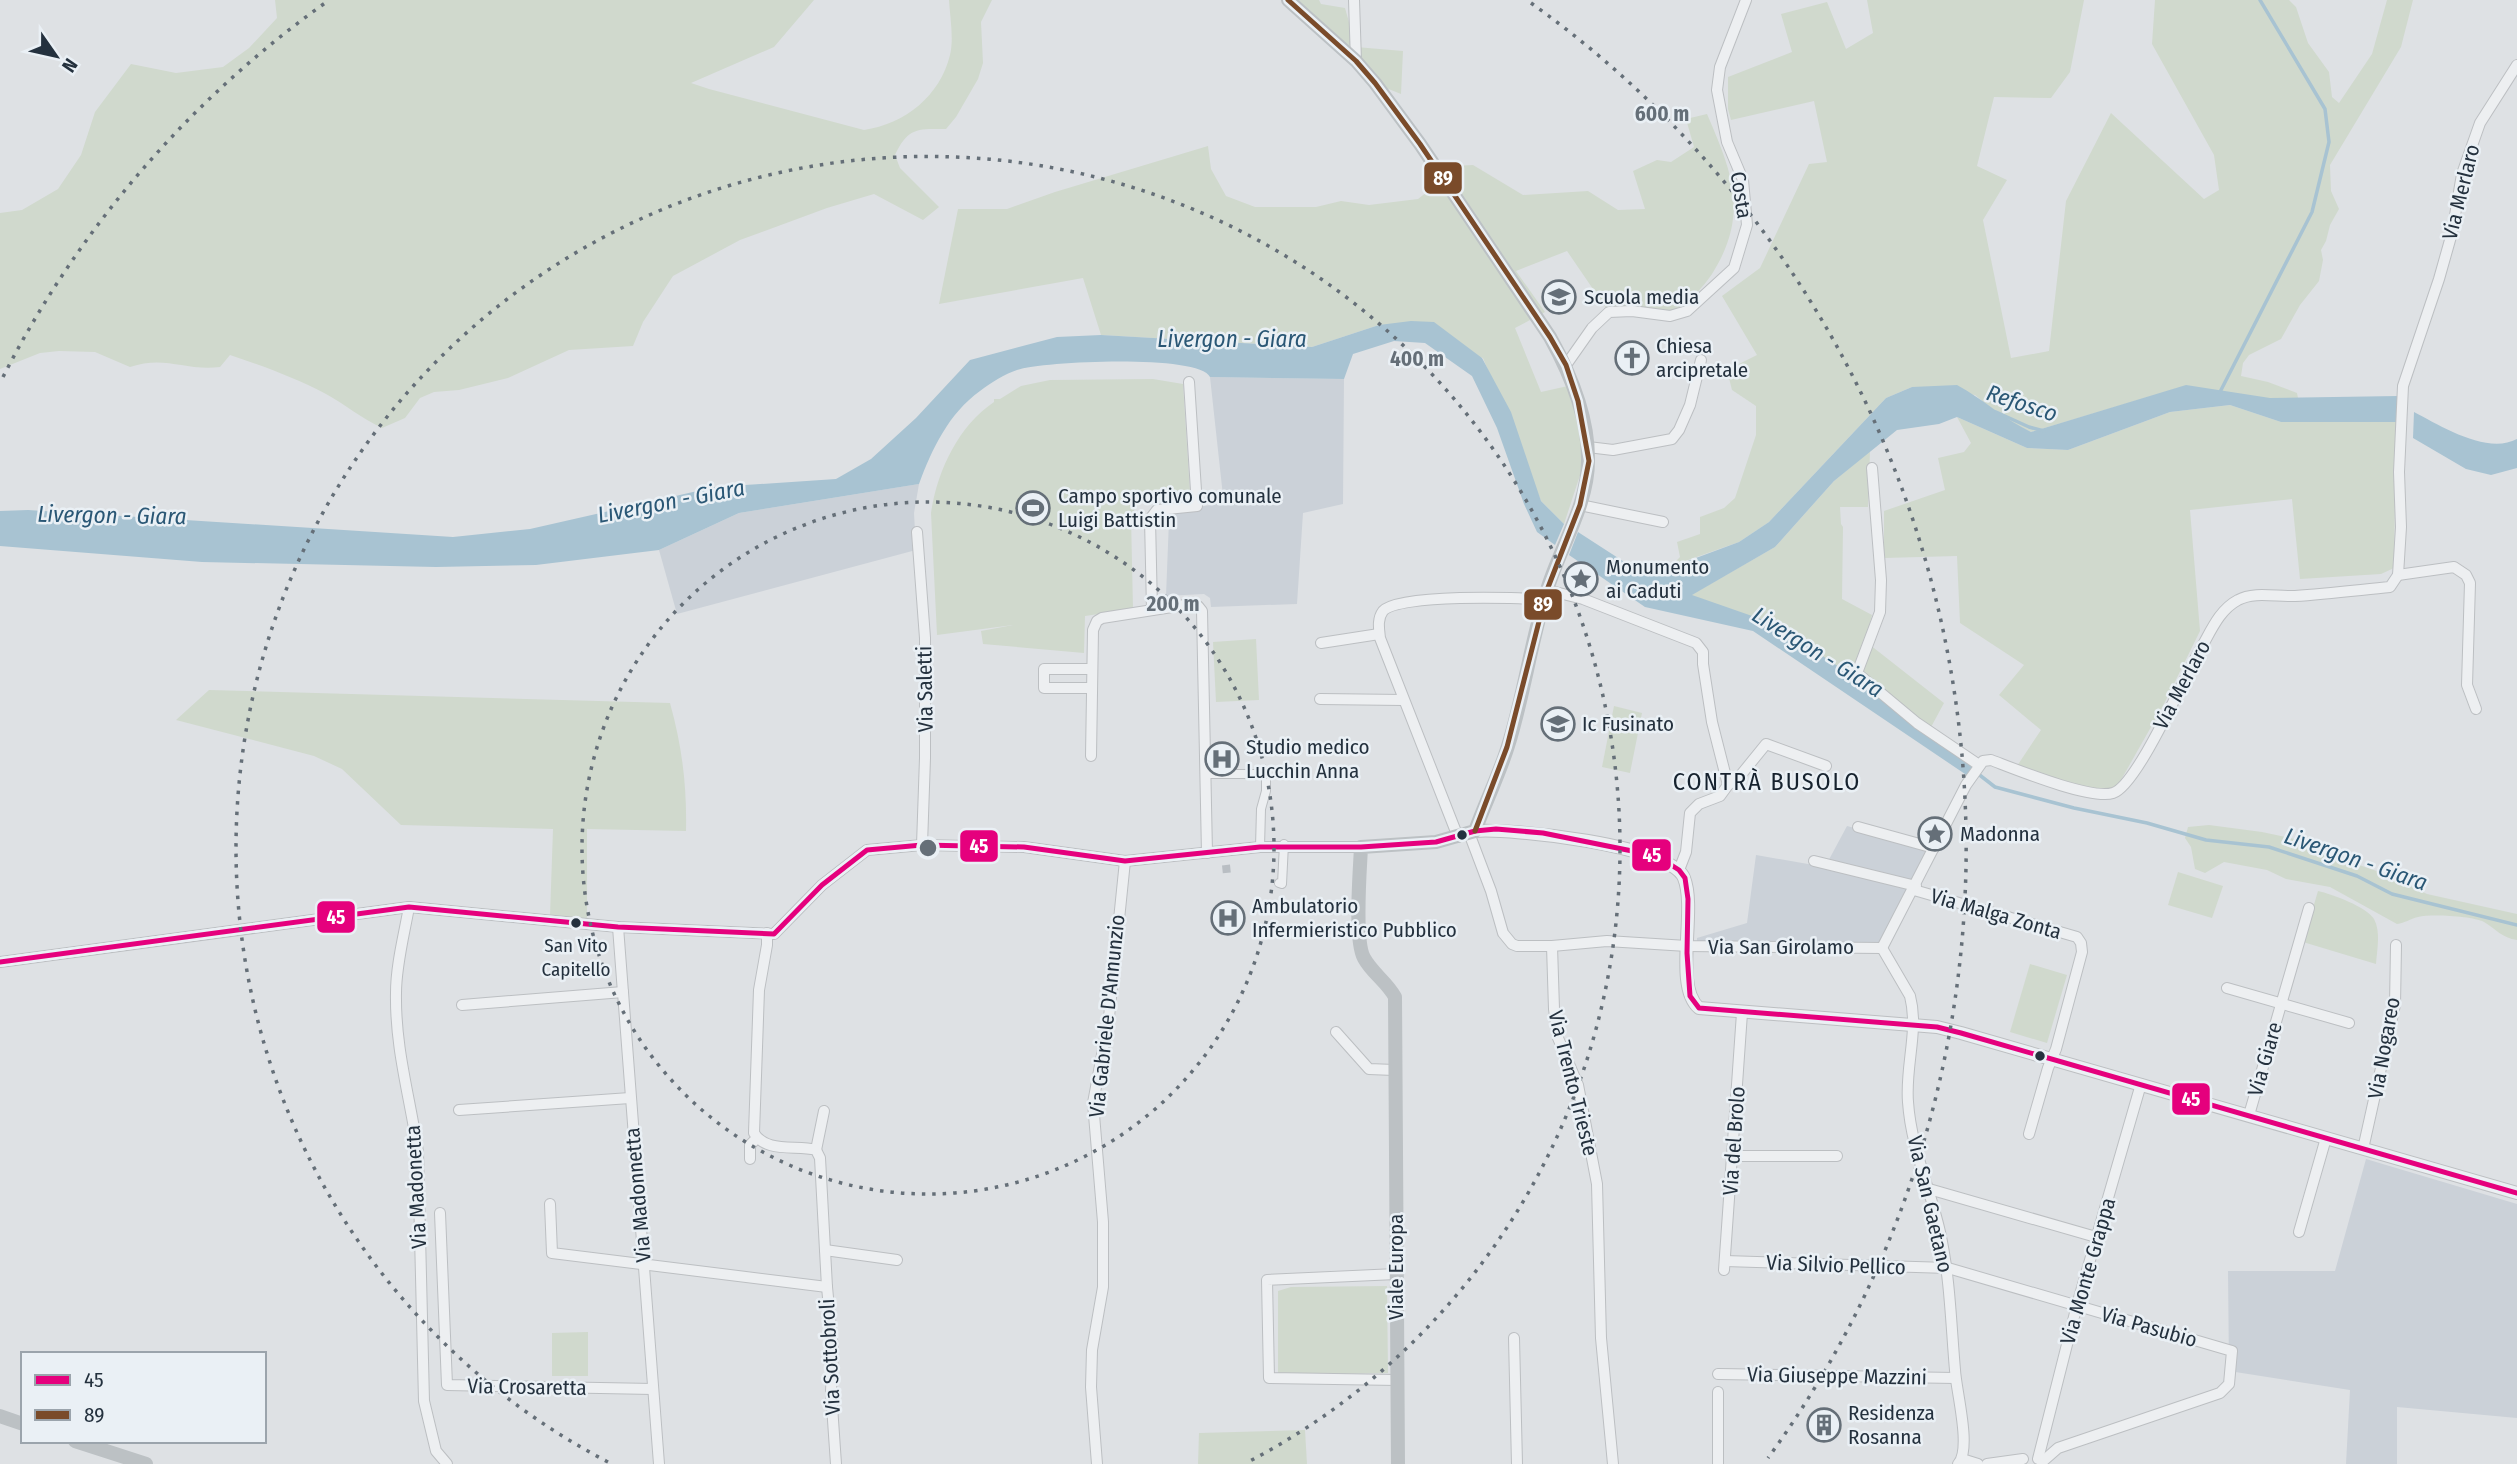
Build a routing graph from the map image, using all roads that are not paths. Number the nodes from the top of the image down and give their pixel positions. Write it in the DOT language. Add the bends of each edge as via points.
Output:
graph roads {
  1 [pos="1288,0"];
  2 [pos="1354,0"];
  3 [pos="1746,0"];
  4 [pos="1356,61"];
  5 [pos="2517,65"];
  6 [pos="1701,360"];
  7 [pos="1566,365"];
  8 [pos="1189,382"];
  9 [pos="1588,447"];
  10 [pos="1872,468"];
  11 [pos="1580,505"];
  12 [pos="1663,522"];
  13 [pos="917,533"];
  14 [pos="2398,575"];
  15 [pos="1546,595"];
  16 [pos="1152,610"];
  17 [pos="1379,634"];
  18 [pos="1321,643"];
  19 [pos="1092,669"];
  20 [pos="1092,688"];
  21 [pos="1320,699"];
  22 [pos="1403,700"];
  23 [pos="2476,709"];
  24 [pos="1091,756"];
  25 [pos="1979,765"];
  26 [pos="1826,766"];
  27 [pos="1206,774"];
  28 [pos="1728,785"];
  29 [pos="1858,827"];
  30 [pos="1467,833"];
  31 [pos="922,845"];
  32 [pos="1284,845"];
  33 [pos="1260,847"];
  34 [pos="1361,847"];
  35 [pos="1934,848"];
  36 [pos="1207,853"];
  37 [pos="1125,861"];
  38 [pos="1814,861"];
  39 [pos="1679,870"];
  40 [pos="1279,883"];
  41 [pos="1915,888"];
  42 [pos="409,907"];
  43 [pos="2309,908"];
  44 [pos="618,926"];
  45 [pos="771,934"];
  46 [pos="2396,945"];
  47 [pos="1552,946"];
  48 [pos="1687,946"];
  49 [pos="1882,948"];
  50 [pos="0,962"];
  51 [pos="2227,988"];
  52 [pos="623,992"];
  53 [pos="2281,1003"];
  54 [pos="462,1005"];
  55 [pos="1742,1013"];
  56 [pos="2349,1023"];
  57 [pos="1914,1026"];
  58 [pos="1336,1032"];
  59 [pos="2052,1059"];
  60 [pos="1394,1070"];
  61 [pos="2141,1084"];
  62 [pos="630,1098"];
  63 [pos="459,1110"];
  64 [pos="824,1111"];
  65 [pos="2249,1115"];
  66 [pos="2029,1134"];
  67 [pos="757,1138"];
  68 [pos="2326,1138"];
  69 [pos="2363,1149"];
  70 [pos="816,1150"];
  71 [pos="1733,1156"];
  72 [pos="1837,1157"];
  73 [pos="750,1158"];
  74 [pos="1929,1189"];
  75 [pos="2517,1193"];
  76 [pos="550,1205"];
  77 [pos="440,1213"];
  78 [pos="2299,1232"];
  79 [pos="2096,1237"];
  80 [pos="825,1250"];
  81 [pos="897,1260"];
  82 [pos="644,1263"];
  83 [pos="1724,1265"];
  84 [pos="1948,1268"];
  85 [pos="1396,1274"];
  86 [pos="827,1287"];
  87 [pos="2077,1305"];
  88 [pos="1514,1338"];
  89 [pos="1718,1374"];
  90 [pos="1955,1378"];
  91 [pos="1398,1380"];
  92 [pos="653,1389"];
  93 [pos="1718,1392"];
  94 [pos="0,1416"];
  95 [pos="21,1423"];
  96 [pos="81,1443"];
  97 [pos="2020,1461"];
  98 [pos="2041,1461"];
  99 [pos="1960,1462"];
  100 [pos="146,1464"];
  101 [pos="447,1464"];
  102 [pos="659,1464"];
  103 [pos="836,1464"];
  104 [pos="1097,1464"];
  105 [pos="1398,1464"];
  106 [pos="1517,1464"];
  107 [pos="1613,1464"];
  108 [pos="1718,1464"];
  109 [pos="1978,1464"];
  110 [pos="1987,1464"];
  1 -- 4 [label="main road"];
  2 -- 4 [label="street"];
  3 -- 7 [label="street, Costa" via="1720,67 1717,90 1727,142 1743,180 1747,225 1734,268 1687,311 1670,316 1609,312"];
  4 -- 7 [label="main road" via="1420,144"];
  5 -- 14 [label="street, Via Merlaro" via="2475,135 2462,174 2452,233 2403,386"];
  6 -- 9 [label="street" via="1690,405 1672,439 1613,450"];
  7 -- 9 [label="main road"];
  8 -- 16 [label="street" via="1197,506 1157,510 1150,519"];
  9 -- 11 [label="main road"];
  10 -- 25 [label="street" via="1880,612 1857,673 1917,723"];
  11 -- 12 [label="street"];
  11 -- 15 [label="main road"];
  13 -- 31 [label="street, Via Saletti" via="925,638"];
  14 -- 23 [label="street, Via Merlaro" via="2454,567 2466,575 2470,583 2467,685"];
  14 -- 25 [label="street, Via Merlaro" via="2390,587 2241,598 2224,608 2132,775 2112,794 2043,780 1991,760"];
  15 -- 17 [label="street" via="1393,605 1378,622"];
  15 -- 28 [label="street" via="1583,599 1696,643 1703,652 1712,722"];
  15 -- 30 [label="main road" via="1507,747"];
  16 -- 19 [label="street" via="1097,621"];
  16 -- 27 [label="street" via="1191,604 1202,611"];
  17 -- 18 [label="street"];
  17 -- 22 [label="street"];
  19 -- 20 [label="street"];
  19 -- 20 [label="street" via="1044,668 1044,688"];
  20 -- 24 [label="street"];
  21 -- 22 [label="street"];
  22 -- 30 [label="street"];
  25 -- 35 [label="street"];
  26 -- 28 [label="street" via="1766,744"];
  27 -- 33 [label="street" via="1266,774"];
  27 -- 36 [label="street"];
  28 -- 39 [label="street" via="1720,796 1690,813"];
  29 -- 35 [label="street"];
  30 -- 34 [label="main road" via="1437,842"];
  30 -- 39 [label="street" via="1496,829 1543,833 1657,856"];
  30 -- 47 [label="street" via="1511,944"];
  31 -- 37 [label="street" via="1024,847"];
  31 -- 45 [label="street" via="867,850"];
  32 -- 33 [label="street"];
  32 -- 34 [label="street"];
  32 -- 40 [label="street"];
  33 -- 36 [label="street"];
  34 -- 60 [label="main road, Viale Europa" via="1363,956 1395,997"];
  35 -- 41 [label="street"];
  36 -- 37 [label="street"];
  37 -- 104 [label="street, Via Gabriele D'Annunzio" via="1109,1017 1093,1103 1103,1222 1103,1287 1091,1387"];
  38 -- 41 [label="street"];
  39 -- 48 [label="street" via="1688,899"];
  41 -- 49 [label="street"];
  41 -- 59 [label="street, Via Malga Zonta" via="2077,937 2082,952"];
  42 -- 44 [label="street"];
  42 -- 50 [label="street"];
  42 -- 101 [label="street, Via Madonetta" via="396,989 396,1020 418,1152 425,1401 436,1451"];
  43 -- 53 [label="street, Via Giare"];
  44 -- 45 [label="street"];
  44 -- 52 [label="street, Via Madonnetta"];
  45 -- 67 [label="street" via="759,998"];
  46 -- 69 [label="street, Via Nogareo" via="2395,1005"];
  47 -- 48 [label="street, Via San Girolamo" via="1607,941"];
  47 -- 107 [label="street, Via Trento Trieste" via="1558,1038 1578,1085 1597,1184 1601,1338"];
  48 -- 49 [label="street, Via San Girolamo"];
  48 -- 55 [label="street" via="1692,1002 1705,1010"];
  49 -- 57 [label="street, Via San Girolamo" via="1910,996"];
  51 -- 53 [label="street, Via Giare"];
  52 -- 54 [label="street"];
  52 -- 62 [label="street, Via Madonnetta"];
  53 -- 56 [label="street, Via Giare"];
  53 -- 65 [label="street, Via Giare"];
  55 -- 57 [label="street"];
  55 -- 71 [label="street, Via del Brolo"];
  57 -- 59 [label="street" via="1937,1027"];
  57 -- 74 [label="street, Via San Gaetano" via="1908,1102"];
  58 -- 60 [label="street" via="1368,1069"];
  59 -- 61 [label="street"];
  59 -- 66 [label="street"];
  60 -- 85 [label="main road, Viale Europa"];
  61 -- 65 [label="street"];
  61 -- 79 [label="street, Via Monte Grappa"];
  62 -- 63 [label="street"];
  62 -- 82 [label="street, Via Madonnetta"];
  64 -- 70 [label="street, Via Sottobroli"];
  65 -- 68 [label="street"];
  67 -- 70 [label="street" via="766,1146"];
  67 -- 73 [label="street" via="750,1144"];
  68 -- 69 [label="street"];
  68 -- 78 [label="street"];
  69 -- 75 [label="street"];
  70 -- 80 [label="street, Via Sottobroli"];
  71 -- 72 [label="street"];
  71 -- 83 [label="street, Via del Brolo"];
  74 -- 79 [label="street"];
  74 -- 84 [label="street, Via San Gaetano"];
  76 -- 82 [label="street" via="552,1254"];
  77 -- 92 [label="street, Via Crosaretta" via="447,1385"];
  79 -- 87 [label="street, Via Monte Grappa"];
  80 -- 81 [label="street"];
  80 -- 86 [label="street, Via Sottobroli"];
  82 -- 86 [label="street"];
  82 -- 92 [label="street, Via Madonnetta"];
  83 -- 84 [label="street, Via Silvio Pellico"];
  84 -- 87 [label="street, Via Pasubio"];
  84 -- 90 [label="street, Via San Gaetano"];
  85 -- 91 [label="main road, Viale Europa"];
  85 -- 91 [label="street" via="1267,1280 1269,1378"];
  86 -- 103 [label="street, Via Sottobroli"];
  87 -- 98 [label="street, Via Monte Grappa"];
  87 -- 98 [label="street, Via Pasubio" via="2232,1351 2229,1384 2220,1393 2058,1448"];
  88 -- 106 [label="street"];
  89 -- 90 [label="street, Via Giuseppe Mazzini"];
  90 -- 99 [label="street, Via San Gaetano" via="1964,1445"];
  91 -- 105 [label="main road, Viale Europa"];
  92 -- 102 [label="street, Via Madonnetta"];
  93 -- 108 [label="street"];
  94 -- 95 [label="main road"];
  96 -- 100 [label="main road"];
  97 -- 98 [label="street" via="2031,1457"];
  97 -- 110 [label="street"];
  99 -- 109 [label="street"];
}
